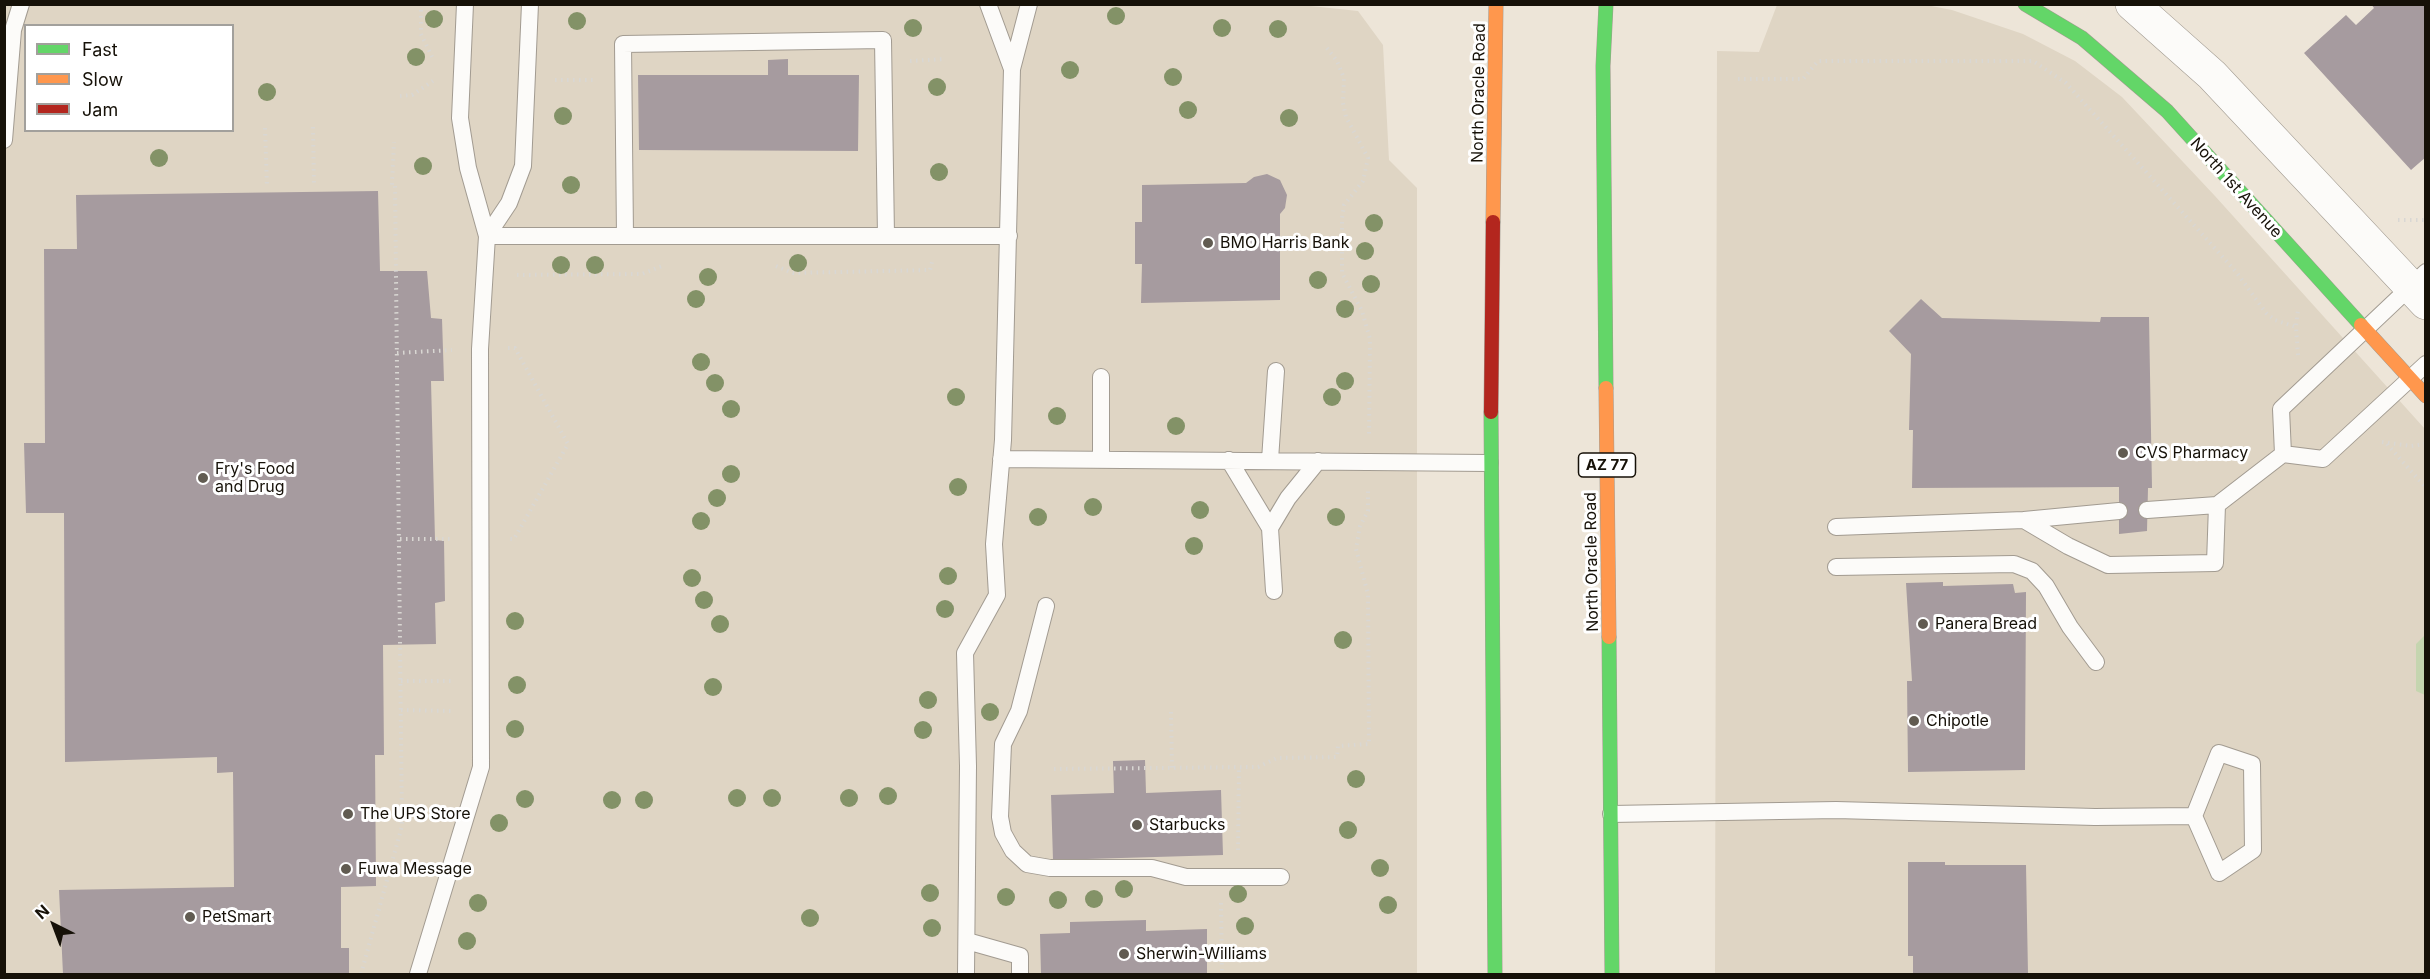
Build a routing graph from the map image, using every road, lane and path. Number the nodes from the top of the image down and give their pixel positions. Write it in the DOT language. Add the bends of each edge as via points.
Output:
graph roads {
  1 [pos="21,4"];
  2 [pos="421,4"];
  3 [pos="465,4"];
  4 [pos="530,4"];
  5 [pos="988,4"];
  6 [pos="1029,4"];
  7 [pos="1496,4"];
  8 [pos="1606,4"];
  9 [pos="2025,4"];
  10 [pos="2132,4"];
  11 [pos="945,59"];
  12 [pos="884,62"];
  13 [pos="1012,69"];
  14 [pos="439,70"];
  15 [pos="435,79"];
  16 [pos="1738,79"];
  17 [pos="555,80"];
  18 [pos="624,80"];
  19 [pos="400,96"];
  20 [pos="313,127"];
  21 [pos="265,128"];
  22 [pos="4,140"];
  23 [pos="394,142"];
  24 [pos="267,186"];
  25 [pos="314,186"];
  26 [pos="487,236"];
  27 [pos="625,236"];
  28 [pos="886,236"];
  29 [pos="1009,236"];
  30 [pos="933,258"];
  31 [pos="668,263"];
  32 [pos="768,263"];
  33 [pos="517,275"];
  34 [pos="2420,287"];
  35 [pos="2296,327"];
  36 [pos="2365,330"];
  37 [pos="2426,364"];
  38 [pos="1276,371"];
  39 [pos="1101,377"];
  40 [pos="2409,379"];
  41 [pos="2426,396"];
  42 [pos="2387,443"];
  43 [pos="2283,454"];
  44 [pos="1001,459"];
  45 [pos="1101,460"];
  46 [pos="1229,460"];
  47 [pos="1270,460"];
  48 [pos="1318,461"];
  49 [pos="1490,462"];
  50 [pos="2426,488"];
  51 [pos="2217,505"];
  52 [pos="2147,510"];
  53 [pos="2119,511"];
  54 [pos="2024,520"];
  55 [pos="1836,526"];
  56 [pos="1270,528"];
  57 [pos="1836,567"];
  58 [pos="1274,591"];
  59 [pos="1046,606"];
  60 [pos="2096,662"];
  61 [pos="401,681"];
  62 [pos="481,682"];
  63 [pos="401,710"];
  64 [pos="481,711"];
  65 [pos="1171,712"];
  66 [pos="1172,768"];
  67 [pos="1611,814"];
  68 [pos="2194,816"];
  69 [pos="1281,877"];
  70 [pos="967,941"];
  71 [pos="361,975"];
  72 [pos="418,975"];
  73 [pos="966,975"];
  74 [pos="1020,975"];
  75 [pos="1495,975"];
  76 [pos="1612,975"];
  1 -- 22 [label="lane" via="13,30"];
  2 -- 14 [label="path" via="421,34"];
  3 -- 26 [label="lane" via="460,118 468,168"];
  4 -- 26 [label="lane" via="523,166 509,203"];
  5 -- 13 [label="lane"];
  6 -- 13 [label="lane"];
  7 -- 49 [label="main road, North Oracle Road"];
  8 -- 67 [label="main road, North Oracle Road / AZ 77" via="1603,66"];
  9 -- 36 [label="main road, North 1st Avenue" via="2078,35 2167,111"];
  10 -- 34 [label="street" via="2212,75"];
  11 -- 12 [label="path"];
  12 -- 18 [label="lane" via="883,39 623,44"];
  12 -- 28 [label="lane"];
  13 -- 29 [label="lane"];
  15 -- 19 [label="path" via="425,89"];
  16 -- 35 [label="path" via="1803,80 1818,61 2033,61 2066,83 2237,273 2266,313"];
  17 -- 18 [label="path"];
  18 -- 27 [label="lane"];
  20 -- 25 [label="path"];
  21 -- 24 [label="path"];
  23 -- 61 [label="path"];
  26 -- 27 [label="lane"];
  26 -- 62 [label="lane" via="480,349"];
  27 -- 28 [label="lane"];
  28 -- 29 [label="lane"];
  29 -- 44 [label="lane"];
  30 -- 32 [label="path" via="930,270 793,273"];
  31 -- 33 [label="path" via="642,274"];
  34 -- 36 [label="lane"];
  36 -- 40 [label="main road, North 1st Avenue"];
  36 -- 43 [label="lane" via="2281,409"];
  37 -- 40 [label="lane"];
  38 -- 47 [label="lane"];
  39 -- 45 [label="lane"];
  40 -- 41 [label="main road, North 1st Avenue"];
  40 -- 43 [label="lane" via="2323,459"];
  42 -- 50 [label="path"];
  43 -- 51 [label="lane"];
  44 -- 45 [label="lane"];
  44 -- 70 [label="lane" via="994,544 997,596 965,653"];
  45 -- 46 [label="lane"];
  46 -- 47 [label="lane"];
  46 -- 56 [label="lane"];
  47 -- 48 [label="lane"];
  48 -- 49 [label="lane"];
  48 -- 56 [label="lane"];
  49 -- 75 [label="main road, North Oracle Road"];
  51 -- 52 [label="lane"];
  51 -- 54 [label="lane" via="2215,563 2108,565"];
  53 -- 54 [label="lane"];
  54 -- 55 [label="lane"];
  56 -- 58 [label="lane"];
  57 -- 60 [label="lane" via="2014,564 2031,571 2046,585"];
  59 -- 69 [label="lane" via="1019,711 1003,744 1000,817 1013,851 1027,864 1050,868 1152,868 1186,877"];
  61 -- 62 [label="path"];
  61 -- 63 [label="path"];
  62 -- 64 [label="lane"];
  63 -- 64 [label="path"];
  63 -- 71 [label="path" via="402,826"];
  64 -- 72 [label="lane" via="481,767"];
  65 -- 66 [label="path"];
  67 -- 68 [label="lane" via="1836,810"];
  67 -- 76 [label="main road, North Oracle Road / AZ 77"];
  68 -- 68 [label="lane" via="2219,753 2252,764 2253,850 2218,873"];
  70 -- 73 [label="lane"];
  70 -- 74 [label="lane" via="1020,956"];
}
